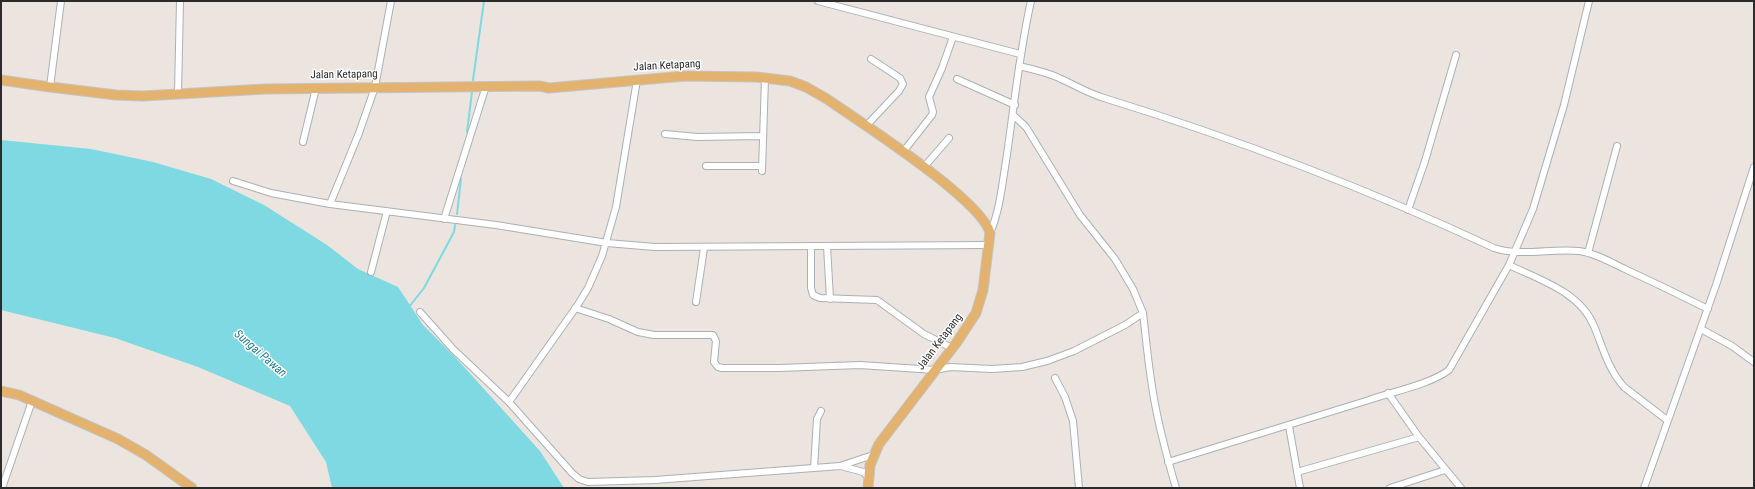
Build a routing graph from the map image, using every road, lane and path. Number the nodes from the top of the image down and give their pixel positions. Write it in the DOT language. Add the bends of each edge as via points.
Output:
graph roads {
  1 [pos="61,1"];
  2 [pos="180,1"];
  3 [pos="391,1"];
  4 [pos="818,1"];
  5 [pos="1032,1"];
  6 [pos="1589,1"];
  7 [pos="953,37"];
  8 [pos="1020,54"];
  9 [pos="1456,55"];
  10 [pos="870,58"];
  11 [pos="1019,66"];
  12 [pos="765,78"];
  13 [pos="957,79"];
  14 [pos="1,80"];
  15 [pos="637,80"];
  16 [pos="486,86"];
  17 [pos="50,87"];
  18 [pos="375,87"];
  19 [pos="316,88"];
  20 [pos="178,93"];
  21 [pos="1015,104"];
  22 [pos="1013,115"];
  23 [pos="866,126"];
  24 [pos="664,134"];
  25 [pos="762,136"];
  26 [pos="949,138"];
  27 [pos="303,142"];
  28 [pos="1617,146"];
  29 [pos="903,152"];
  30 [pos="706,166"];
  31 [pos="1754,167"];
  32 [pos="924,168"];
  33 [pos="233,181"];
  34 [pos="330,204"];
  35 [pos="1408,210"];
  36 [pos="387,211"];
  37 [pos="444,219"];
  38 [pos="990,233"];
  39 [pos="607,243"];
  40 [pos="989,245"];
  41 [pos="812,246"];
  42 [pos="827,246"];
  43 [pos="704,248"];
  44 [pos="1515,252"];
  45 [pos="1588,253"];
  46 [pos="1509,265"];
  47 [pos="370,272"];
  48 [pos="830,299"];
  49 [pos="696,302"];
  50 [pos="575,308"];
  51 [pos="1708,309"];
  52 [pos="420,312"];
  53 [pos="1143,313"];
  54 [pos="1701,329"];
  55 [pos="952,348"];
  56 [pos="1754,362"];
  57 [pos="935,370"];
  58 [pos="1055,378"];
  59 [pos="1,391"];
  60 [pos="1388,393"];
  61 [pos="32,401"];
  62 [pos="509,402"];
  63 [pos="821,411"];
  64 [pos="1667,420"];
  65 [pos="1289,426"];
  66 [pos="1419,437"];
  67 [pos="873,455"];
  68 [pos="1168,462"];
  69 [pos="840,466"];
  70 [pos="814,468"];
  71 [pos="1445,470"];
  72 [pos="1297,472"];
  73 [pos="868,477"];
  74 [pos="655,480"];
  75 [pos="2,488"];
  76 [pos="192,488"];
  77 [pos="656,488"];
  78 [pos="868,488"];
  79 [pos="1079,488"];
  80 [pos="1176,488"];
  81 [pos="1300,488"];
  82 [pos="1390,488"];
  83 [pos="1461,488"];
  84 [pos="1644,488"];
  1 -- 17 [label="street"];
  2 -- 20 [label="street"];
  3 -- 18 [label="street"];
  4 -- 7 [label="street"];
  5 -- 8 [label="street"];
  6 -- 44 [label="street" via="1551,154 1533,209"];
  7 -- 8 [label="street"];
  7 -- 29 [label="street" via="929,97 932,115"];
  8 -- 11 [label="street"];
  9 -- 35 [label="street"];
  10 -- 23 [label="street" via="900,78 903,84"];
  11 -- 21 [label="street"];
  11 -- 35 [label="street" via="1050,75 1095,95 1170,118 1258,150"];
  12 -- 15 [label="main road, Jalan Ketapang" via="685,76"];
  12 -- 23 [label="main road, Jalan Ketapang" via="806,87"];
  12 -- 25 [label="street"];
  13 -- 21 [label="street"];
  14 -- 17 [label="main road, Jalan Ketapang"];
  15 -- 16 [label="main road, Jalan Ketapang" via="549,88"];
  15 -- 39 [label="street" via="616,206"];
  16 -- 18 [label="main road, Jalan Ketapang"];
  16 -- 37 [label="street"];
  17 -- 20 [label="main road, Jalan Ketapang" via="143,96"];
  18 -- 19 [label="main road, Jalan Ketapang"];
  18 -- 34 [label="street"];
  19 -- 20 [label="main road, Jalan Ketapang"];
  19 -- 27 [label="street"];
  21 -- 22 [label="street"];
  22 -- 38 [label="street" via="998,210"];
  22 -- 53 [label="street" via="1026,127 1080,215 1118,264"];
  23 -- 29 [label="main road, Jalan Ketapang"];
  24 -- 25 [label="street" via="697,137"];
  25 -- 30 [label="street" via="762,168"];
  26 -- 32 [label="street"];
  28 -- 45 [label="street"];
  29 -- 32 [label="main road, Jalan Ketapang"];
  31 -- 51 [label="street"];
  32 -- 38 [label="main road, Jalan Ketapang" via="968,203 986,223"];
  33 -- 34 [label="street" via="271,194"];
  34 -- 36 [label="street"];
  35 -- 44 [label="street" via="1494,248"];
  36 -- 37 [label="street"];
  36 -- 47 [label="street"];
  37 -- 39 [label="street"];
  38 -- 40 [label="main road, Jalan Ketapang"];
  39 -- 43 [label="street"];
  39 -- 50 [label="street" via="596,272"];
  40 -- 42 [label="street"];
  40 -- 55 [label="main road, Jalan Ketapang" via="980,301 971,322"];
  41 -- 42 [label="street"];
  41 -- 43 [label="street"];
  41 -- 48 [label="street" via="811,292 816,297"];
  42 -- 48 [label="street"];
  43 -- 49 [label="street"];
  44 -- 45 [label="street" via="1555,250"];
  44 -- 46 [label="street"];
  45 -- 51 [label="street"];
  46 -- 60 [label="street" via="1449,370"];
  46 -- 64 [label="street" via="1558,288 1578,303 1590,318 1603,352 1619,382"];
  48 -- 55 [label="street" via="877,300 924,334"];
  50 -- 57 [label="street" via="632,330 654,335 713,335 716,341 714,362 718,367 860,366"];
  50 -- 62 [label="street"];
  51 -- 54 [label="street"];
  52 -- 62 [label="street" via="453,349"];
  53 -- 57 [label="street" via="1125,325 1047,361 992,369 950,367"];
  53 -- 68 [label="street" via="1152,386"];
  54 -- 56 [label="street"];
  54 -- 64 [label="street"];
  55 -- 57 [label="main road, Jalan Ketapang"];
  57 -- 67 [label="main road, Jalan Ketapang" via="886,433"];
  58 -- 79 [label="street" via="1073,421"];
  59 -- 61 [label="main road"];
  60 -- 65 [label="street"];
  60 -- 66 [label="street"];
  61 -- 75 [label="street"];
  61 -- 76 [label="main road" via="118,439 146,455"];
  62 -- 74 [label="street" via="579,479 588,482"];
  63 -- 70 [label="street" via="817,419"];
  64 -- 84 [label="street"];
  65 -- 68 [label="street"];
  65 -- 72 [label="street"];
  66 -- 71 [label="street"];
  66 -- 72 [label="street"];
  67 -- 69 [label="street"];
  67 -- 73 [label="main road, Jalan Ketapang"];
  68 -- 80 [label="street"];
  69 -- 70 [label="street"];
  69 -- 73 [label="street" via="863,472"];
  70 -- 74 [label="street"];
  71 -- 82 [label="street"];
  71 -- 83 [label="street"];
  72 -- 81 [label="street"];
  73 -- 78 [label="main road, Jalan Ketapang"];
  74 -- 77 [label="street"];
}
